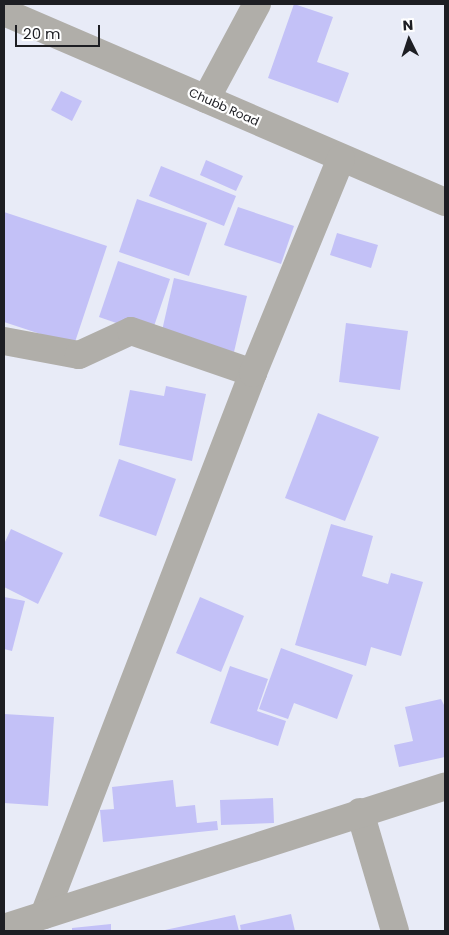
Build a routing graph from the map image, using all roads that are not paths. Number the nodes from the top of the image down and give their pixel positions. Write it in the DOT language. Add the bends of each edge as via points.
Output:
graph roads {
  1 [pos="256,4"];
  2 [pos="4,12"];
  3 [pos="206,99"];
  4 [pos="340,158"];
  5 [pos="445,202"];
  6 [pos="4,341"];
  7 [pos="254,373"];
  8 [pos="445,786"];
  9 [pos="360,812"];
  10 [pos="44,916"];
  11 [pos="4,928"];
  12 [pos="395,931"];
  1 -- 3 [label="street"];
  2 -- 3 [label="street, Chubb Road"];
  3 -- 4 [label="street, Chubb Road"];
  4 -- 5 [label="street, Chubb Road"];
  4 -- 7 [label="street"];
  6 -- 7 [label="street" via="79,355 131,331"];
  7 -- 10 [label="street"];
  8 -- 9 [label="street"];
  9 -- 10 [label="street"];
  9 -- 12 [label="street"];
  10 -- 11 [label="street"];
}
